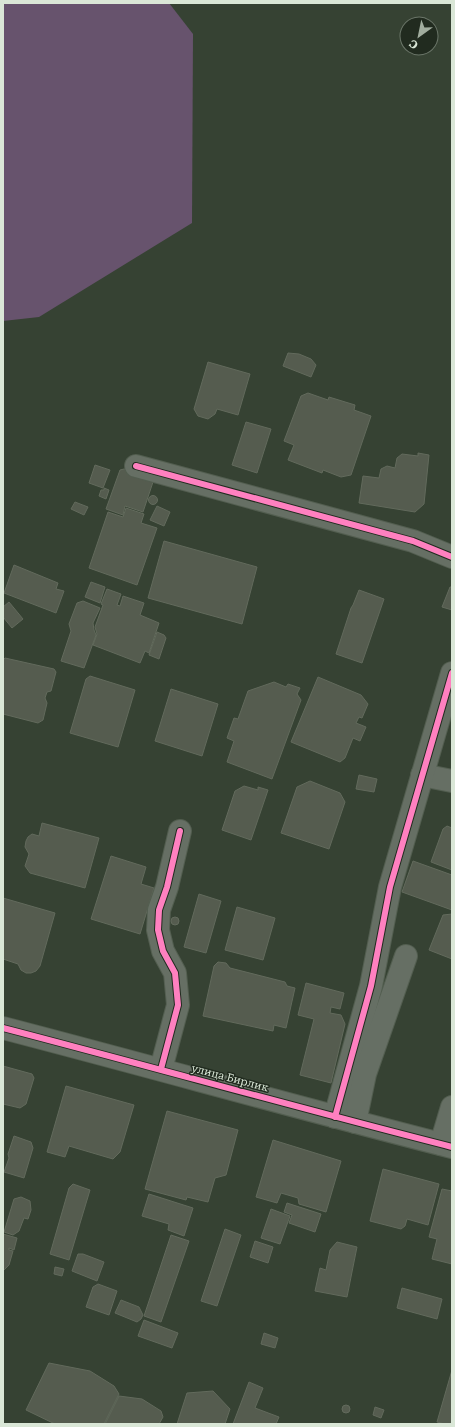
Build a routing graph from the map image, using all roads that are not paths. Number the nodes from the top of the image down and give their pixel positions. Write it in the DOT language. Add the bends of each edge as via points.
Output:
graph roads {
  1 [pos="136,466"];
  2 [pos="452,557"];
  3 [pos="452,673"];
  4 [pos="422,775"];
  5 [pos="452,781"];
  6 [pos="180,830"];
  7 [pos="406,956"];
  8 [pos="3,1028"];
  9 [pos="161,1069"];
  10 [pos="452,1108"];
  11 [pos="345,1120"];
  12 [pos="447,1146"];
  1 -- 2 [label="street" via="413,541"];
  3 -- 4 [label="street"];
  4 -- 5 [label="street"];
  4 -- 11 [label="street" via="390,887"];
  6 -- 9 [label="street" via="159,910 158,930 163,951 175,972 178,1005"];
  7 -- 11 [label="street" via="365,1074"];
  8 -- 9 [label="street, улица Бирлик"];
  9 -- 11 [label="street, улица Бирлик"];
  10 -- 12 [label="street"];
  11 -- 12 [label="street, улица Бирлик"];
}
